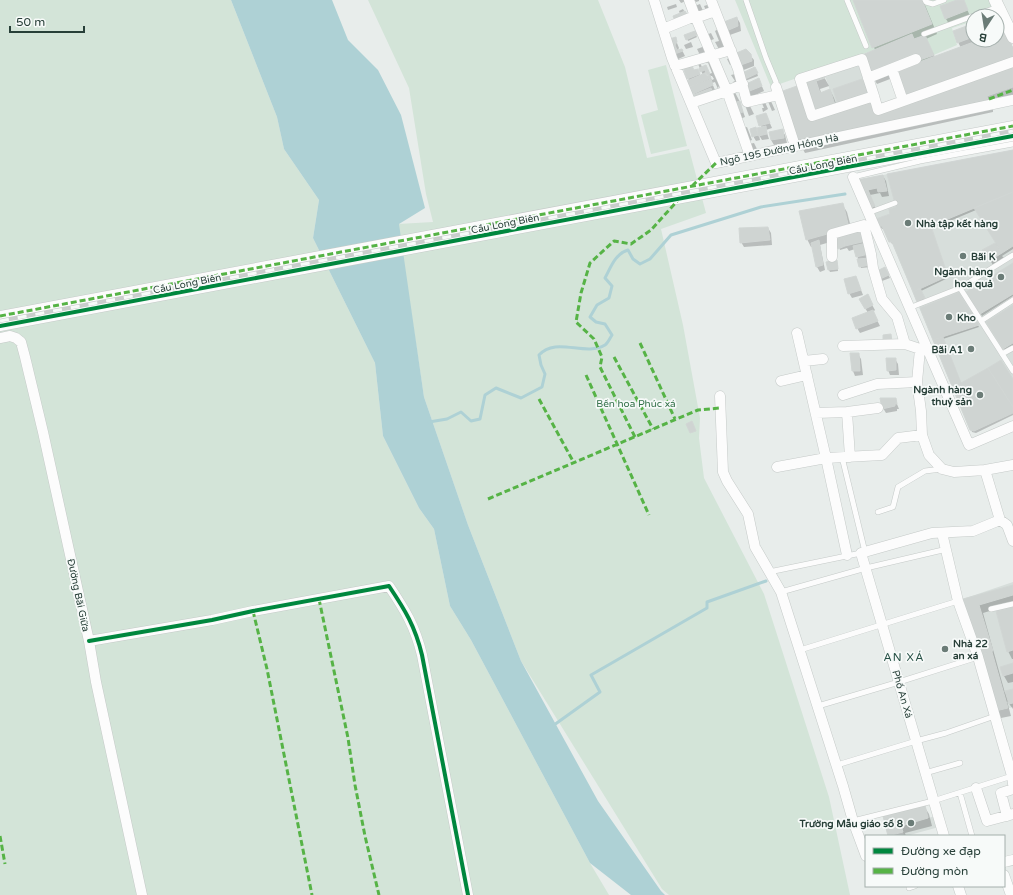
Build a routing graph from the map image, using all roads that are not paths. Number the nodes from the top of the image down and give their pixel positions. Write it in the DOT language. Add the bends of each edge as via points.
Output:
graph roads {
  1 [pos="689,0"];
  2 [pos="711,0"];
  3 [pos="746,0"];
  4 [pos="847,0"];
  5 [pos="925,0"];
  6 [pos="944,0"];
  7 [pos="656,1"];
  8 [pos="996,3"];
  9 [pos="715,11"];
  10 [pos="694,16"];
  11 [pos="663,29"];
  12 [pos="924,34"];
  13 [pos="1013,37"];
  14 [pos="866,46"];
  15 [pos="731,50"];
  16 [pos="712,56"];
  17 [pos="916,59"];
  18 [pos="1013,62"];
  19 [pos="675,66"];
  20 [pos="892,69"];
  21 [pos="868,78"];
  22 [pos="743,84"];
  23 [pos="776,88"];
  24 [pos="727,92"];
  25 [pos="874,96"];
  26 [pos="1013,100"];
  27 [pos="903,101"];
  28 [pos="691,103"];
  29 [pos="1013,126"];
  30 [pos="1013,136"];
  31 [pos="1013,144"];
  32 [pos="795,146"];
  33 [pos="750,156"];
  34 [pos="853,177"];
  35 [pos="895,203"];
  36 [pos="868,213"];
  37 [pos="1013,255"];
  38 [pos="832,257"];
  39 [pos="960,288"];
  40 [pos="1013,300"];
  41 [pos="909,308"];
  42 [pos="0,316"];
  43 [pos="981,321"];
  44 [pos="0,326"];
  45 [pos="797,333"];
  46 [pos="0,338"];
  47 [pos="906,344"];
  48 [pos="843,346"];
  49 [pos="1013,348"];
  50 [pos="1002,354"];
  51 [pos="823,359"];
  52 [pos="804,361"];
  53 [pos="1013,371"];
  54 [pos="807,375"];
  55 [pos="781,381"];
  56 [pos="917,382"];
  57 [pos="843,395"];
  58 [pos="720,396"];
  59 [pos="878,408"];
  60 [pos="847,412"];
  61 [pos="816,413"];
  62 [pos="1013,426"];
  63 [pos="922,435"];
  64 [pos="846,457"];
  65 [pos="826,458"];
  66 [pos="1013,465"];
  67 [pos="777,467"];
  68 [pos="942,469"];
  69 [pos="985,470"];
  70 [pos="878,512"];
  71 [pos="1000,520"];
  72 [pos="942,533"];
  73 [pos="1013,541"];
  74 [pos="947,549"];
  75 [pos="863,552"];
  76 [pos="847,555"];
  77 [pos="866,568"];
  78 [pos="769,572"];
  79 [pos="782,592"];
  80 [pos="958,601"];
  81 [pos="1013,604"];
  82 [pos="991,609"];
  83 [pos="882,624"];
  84 [pos="89,641"];
  85 [pos="800,650"];
  86 [pos="978,657"];
  87 [pos="899,682"];
  88 [pos="818,706"];
  89 [pos="995,716"];
  90 [pos="916,740"];
  91 [pos="960,763"];
  92 [pos="837,765"];
  93 [pos="925,773"];
  94 [pos="1012,780"];
  95 [pos="976,788"];
  96 [pos="1013,789"];
  97 [pos="960,793"];
  98 [pos="933,801"];
  99 [pos="1010,815"];
  100 [pos="853,821"];
  101 [pos="944,835"];
  102 [pos="972,835"];
  103 [pos="865,853"];
  104 [pos="1005,878"];
  105 [pos="912,887"];
  106 [pos="909,888"];
  107 [pos="142,895"];
  108 [pos="468,895"];
  109 [pos="1011,895"];
  1 -- 10 [label="street"];
  2 -- 9 [label="street"];
  3 -- 23 [label="lane"];
  4 -- 14 [label="lane"];
  5 -- 6 [label="lane" via="933,4"];
  7 -- 11 [label="street, Ngõ 195 Đường Hồng Hà"];
  8 -- 12 [label="lane"];
  8 -- 13 [label="street"];
  9 -- 10 [label="street"];
  9 -- 15 [label="street"];
  10 -- 11 [label="street"];
  10 -- 16 [label="street"];
  11 -- 19 [label="street, Ngõ 195 Đường Hồng Hà"];
  15 -- 16 [label="street"];
  15 -- 22 [label="street"];
  16 -- 19 [label="street"];
  16 -- 24 [label="street"];
  17 -- 20 [label="street"];
  18 -- 27 [label="street"];
  19 -- 28 [label="street, Ngõ 195 Đường Hồng Hà"];
  20 -- 21 [label="street"];
  20 -- 27 [label="street"];
  21 -- 25 [label="street"];
  21 -- 25 [label="street" via="862,59 800,79 812,116"];
  22 -- 23 [label="street" via="747,102"];
  22 -- 24 [label="street"];
  23 -- 32 [label="street"];
  24 -- 28 [label="street"];
  24 -- 33 [label="street"];
  25 -- 27 [label="street" via="878,110"];
  26 -- 32 [label="street, Ngõ 195 Đường Hồng Hà"];
  28 -- 33 [label="street, Ngõ 195 Đường Hồng Hà" via="716,163"];
  29 -- 42 [label="street, Cầu Long Biên"];
  30 -- 44 [label="street, Cầu Long Biên"];
  31 -- 34 [label="lane" via="920,161"];
  32 -- 33 [label="street, Ngõ 195 Đường Hồng Hà"];
  34 -- 36 [label="street"];
  35 -- 36 [label="lane"];
  36 -- 41 [label="street"];
  37 -- 39 [label="lane"];
  38 -- 47 [label="street" via="832,234 864,225 882,299 897,317"];
  39 -- 41 [label="lane"];
  39 -- 43 [label="lane"];
  40 -- 43 [label="lane"];
  41 -- 62 [label="street" via="969,445"];
  43 -- 50 [label="lane"];
  45 -- 52 [label="street"];
  46 -- 84 [label="street, Đường Bãi Giữa" via="10,336 21,342"];
  47 -- 48 [label="street"];
  47 -- 56 [label="street" via="920,349"];
  49 -- 50 [label="lane"];
  50 -- 53 [label="lane"];
  51 -- 52 [label="street"];
  52 -- 54 [label="street"];
  54 -- 55 [label="street"];
  54 -- 61 [label="street"];
  56 -- 57 [label="street" via="877,384"];
  56 -- 63 [label="street"];
  58 -- 78 [label="street" via="723,472 748,514 755,547"];
  59 -- 60 [label="street"];
  60 -- 61 [label="street"];
  60 -- 64 [label="street"];
  61 -- 65 [label="street"];
  63 -- 64 [label="street" via="898,438 882,455"];
  63 -- 68 [label="street" via="929,455"];
  64 -- 65 [label="street"];
  64 -- 75 [label="lane"];
  65 -- 67 [label="street"];
  65 -- 76 [label="street"];
  66 -- 69 [label="street"];
  68 -- 69 [label="street" via="954,472"];
  68 -- 70 [label="lane" via="925,471 898,487 893,507"];
  69 -- 71 [label="street"];
  71 -- 72 [label="street" via="973,531"];
  71 -- 73 [label="street" via="1007,525"];
  72 -- 74 [label="street"];
  72 -- 75 [label="street" via="932,533"];
  74 -- 77 [label="lane"];
  74 -- 80 [label="street"];
  75 -- 76 [label="lane"];
  75 -- 77 [label="street, Phố An Xá"];
  76 -- 78 [label="lane"];
  77 -- 79 [label="lane"];
  77 -- 83 [label="street, Phố An Xá"];
  78 -- 79 [label="street"];
  79 -- 85 [label="street"];
  80 -- 83 [label="lane"];
  80 -- 86 [label="street"];
  81 -- 82 [label="lane"];
  83 -- 85 [label="lane"];
  83 -- 87 [label="street, Phố An Xá"];
  84 -- 107 [label="street, Đường Bãi Giữa"];
  84 -- 108 [label="street" via="389,586 410,620 422,655"];
  85 -- 88 [label="street"];
  86 -- 87 [label="lane"];
  86 -- 89 [label="street"];
  87 -- 88 [label="lane"];
  87 -- 90 [label="street, Phố An Xá"];
  88 -- 92 [label="street"];
  89 -- 90 [label="lane"];
  89 -- 94 [label="street"];
  90 -- 92 [label="lane"];
  90 -- 93 [label="street, Phố An Xá"];
  91 -- 93 [label="lane"];
  92 -- 100 [label="street"];
  93 -- 98 [label="street, Phố An Xá"];
  94 -- 95 [label="lane"];
  95 -- 97 [label="lane"];
  95 -- 99 [label="street" via="987,821"];
  96 -- 99 [label="street" via="1001,793"];
  97 -- 98 [label="lane"];
  97 -- 102 [label="lane"];
  98 -- 100 [label="lane"];
  98 -- 101 [label="street, Phố An Xá"];
  100 -- 103 [label="street"];
  104 -- 109 [label="street"];
  105 -- 106 [label="lane"];
}
